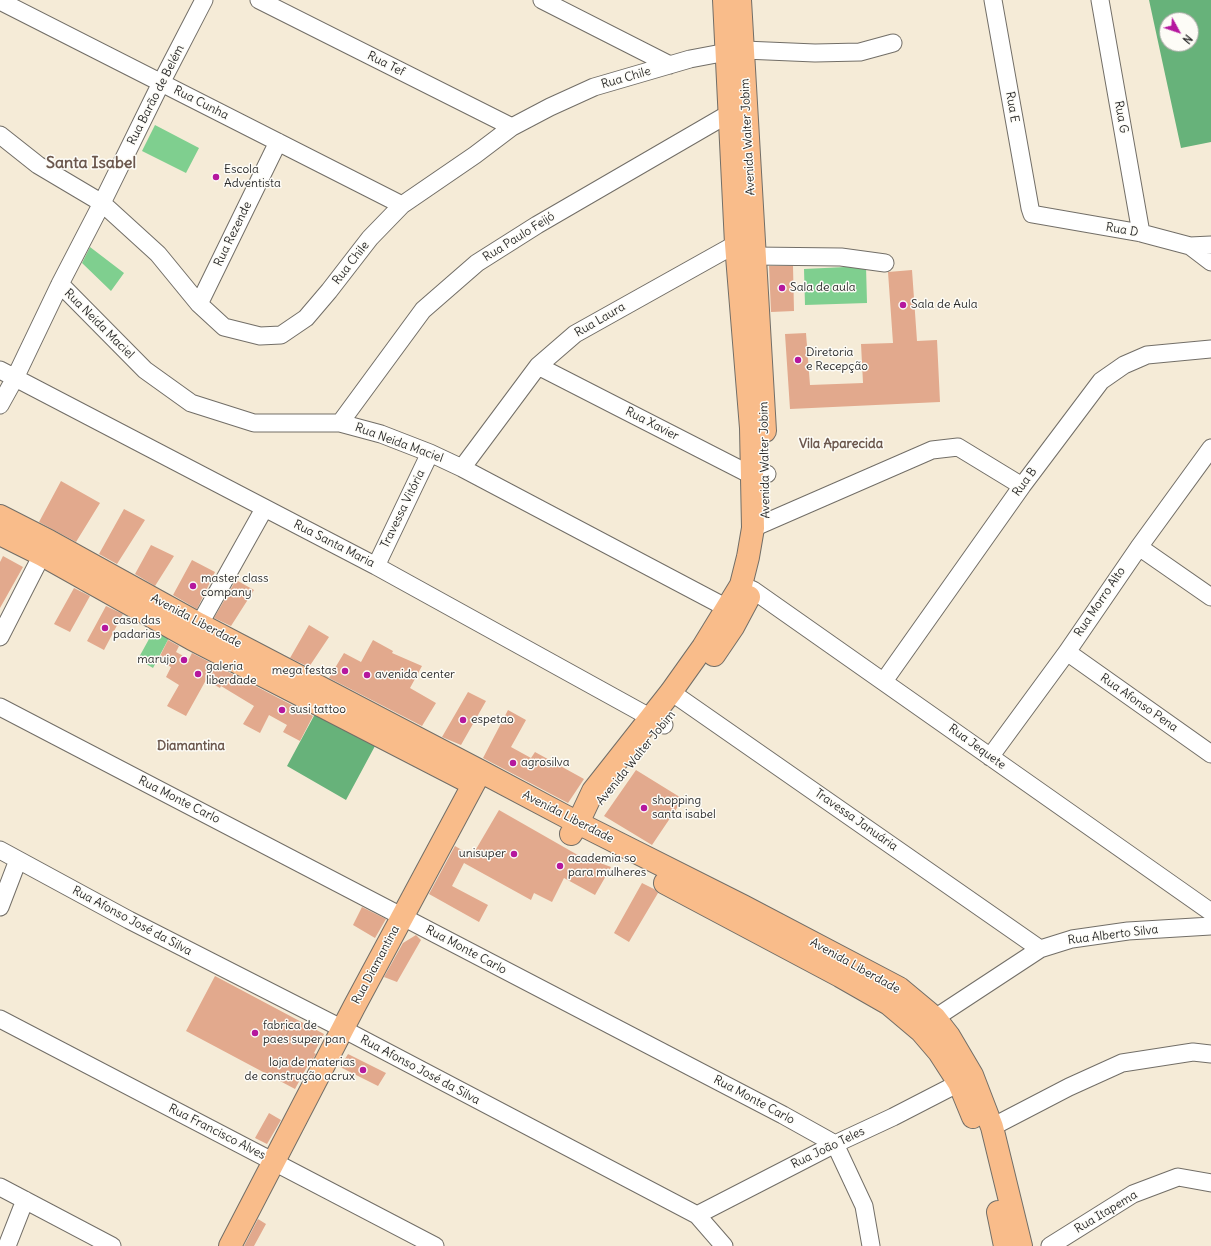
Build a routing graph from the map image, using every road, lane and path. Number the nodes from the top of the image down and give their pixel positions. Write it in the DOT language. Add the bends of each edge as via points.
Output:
graph roads {
  1 [pos="204,0"];
  2 [pos="259,0"];
  3 [pos="542,0"];
  4 [pos="724,0"];
  5 [pos="740,0"];
  6 [pos="993,0"];
  7 [pos="1100,0"];
  8 [pos="0,1"];
  9 [pos="892,43"];
  10 [pos="735,51"];
  11 [pos="670,65"];
  12 [pos="161,83"];
  13 [pos="738,111"];
  14 [pos="512,127"];
  15 [pos="0,135"];
  16 [pos="278,142"];
  17 [pos="102,204"];
  18 [pos="402,205"];
  19 [pos="1032,214"];
  20 [pos="1141,233"];
  21 [pos="736,244"];
  22 [pos="1211,245"];
  23 [pos="1190,246"];
  24 [pos="754,256"];
  25 [pos="1211,262"];
  26 [pos="885,263"];
  27 [pos="60,284"];
  28 [pos="198,304"];
  29 [pos="1211,349"];
  30 [pos="538,366"];
  31 [pos="8,374"];
  32 [pos="0,405"];
  33 [pos="340,423"];
  34 [pos="1211,448"];
  35 [pos="430,453"];
  36 [pos="462,468"];
  37 [pos="760,475"];
  38 [pos="1022,486"];
  39 [pos="264,509"];
  40 [pos="0,516"];
  41 [pos="760,525"];
  42 [pos="0,534"];
  43 [pos="1139,547"];
  44 [pos="46,548"];
  45 [pos="376,566"];
  46 [pos="747,587"];
  47 [pos="1211,597"];
  48 [pos="727,608"];
  49 [pos="195,631"];
  50 [pos="0,638"];
  51 [pos="1066,652"];
  52 [pos="884,681"];
  53 [pos="677,696"];
  54 [pos="0,707"];
  55 [pos="657,721"];
  56 [pos="1211,754"];
  57 [pos="990,757"];
  58 [pos="477,777"];
  59 [pos="574,829"];
  60 [pos="0,850"];
  61 [pos="18,860"];
  62 [pos="0,906"];
  63 [pos="1211,912"];
  64 [pos="402,916"];
  65 [pos="1211,926"];
  66 [pos="1040,949"];
  67 [pos="0,1019"];
  68 [pos="928,1024"];
  69 [pos="343,1029"];
  70 [pos="1211,1054"];
  71 [pos="959,1083"];
  72 [pos="992,1127"];
  73 [pos="835,1144"];
  74 [pos="273,1161"];
  75 [pos="1211,1183"];
  76 [pos="0,1187"];
  77 [pos="25,1200"];
  78 [pos="697,1215"];
  79 [pos="7,1246"];
  80 [pos="112,1246"];
  81 [pos="230,1246"];
  82 [pos="435,1246"];
  83 [pos="724,1246"];
  84 [pos="871,1246"];
  85 [pos="1005,1246"];
  86 [pos="1021,1246"];
  87 [pos="1050,1246"];
  1 -- 12 [label="street, Rua Barão de Belém"];
  2 -- 14 [label="street, Rua Tef"];
  3 -- 11 [label="street"];
  4 -- 10 [label="main road, Avenida Walter Jobim"];
  5 -- 10 [label="main road, Avenida Walter Jobim"];
  6 -- 19 [label="street, Rua E"];
  7 -- 20 [label="street, Rua G"];
  8 -- 12 [label="street, Rua Cunha"];
  9 -- 10 [label="street, Rua Chile" via="860,52"];
  10 -- 11 [label="street, Rua Chile"];
  10 -- 13 [label="main road, Avenida Walter Jobim"];
  11 -- 14 [label="street, Rua Chile" via="594,87"];
  12 -- 16 [label="street, Rua Cunha"];
  12 -- 17 [label="street, Rua Barão de Belém"];
  13 -- 21 [label="main road, Avenida Walter Jobim"];
  13 -- 24 [label="main road, Avenida Walter Jobim"];
  13 -- 33 [label="street, Rua Paulo Feijó" via="537,225 477,263 423,310"];
  14 -- 18 [label="street, Rua Chile"];
  15 -- 17 [label="street, Rua Chile" via="38,165"];
  16 -- 18 [label="street, Rua Cunha"];
  16 -- 28 [label="street, Rua Rezende"];
  17 -- 27 [label="street, Rua Barão de Belém"];
  17 -- 28 [label="street, Rua Chile" via="158,254"];
  18 -- 28 [label="street, Rua Chile" via="370,238 306,318 281,335 260,336 224,327"];
  19 -- 20 [label="street, Rua D"];
  20 -- 23 [label="street, Rua D"];
  21 -- 30 [label="street, Rua Laura" via="575,334"];
  21 -- 37 [label="main road, Avenida Walter Jobim" via="751,428"];
  22 -- 23 [label="street, Rua D"];
  23 -- 25 [label="street"];
  24 -- 26 [label="street" via="841,257"];
  24 -- 37 [label="main road, Avenida Walter Jobim" via="764,386"];
  27 -- 31 [label="street, Rua Barão de Belém"];
  27 -- 33 [label="street, Rua Neida Maciel" via="145,370 191,403 254,423"];
  29 -- 38 [label="street, Rua B" via="1147,355 1124,365 1101,382"];
  30 -- 36 [label="street, Rua Laura"];
  30 -- 37 [label="street, Rua Xavier"];
  31 -- 32 [label="street, Rua Barão de Belém"];
  31 -- 39 [label="street, Rua Santa Maria"];
  33 -- 35 [label="street, Rua Neida Maciel" via="381,434"];
  34 -- 43 [label="street, Rua Morro Alto"];
  35 -- 36 [label="street, Rua Neida Maciel"];
  35 -- 45 [label="street, Travessa Vitória"];
  36 -- 48 [label="street, Rua Neida Maciel"];
  37 -- 41 [label="main road, Avenida Walter Jobim"];
  38 -- 41 [label="street" via="958,446 932,450"];
  38 -- 52 [label="street, Rua B"];
  39 -- 45 [label="street, Rua Santa Maria"];
  39 -- 49 [label="street"];
  40 -- 44 [label="main road, Avenida Liberdade"];
  41 -- 46 [label="main road, Avenida Walter Jobim"];
  42 -- 44 [label="main road, Avenida Liberdade"];
  43 -- 47 [label="street"];
  43 -- 51 [label="street, Rua Morro Alto"];
  44 -- 49 [label="main road, Avenida Liberdade"];
  44 -- 50 [label="street"];
  45 -- 55 [label="street, Rua Santa Maria"];
  46 -- 48 [label="main road, Avenida Walter Jobim"];
  46 -- 52 [label="street, Rua Jequete"];
  46 -- 53 [label="main road, Avenida Walter Jobim" via="733,627"];
  48 -- 53 [label="main road, Avenida Walter Jobim" via="702,647"];
  49 -- 58 [label="main road, Avenida Liberdade"];
  51 -- 56 [label="street, Rua Afonso Pena"];
  51 -- 57 [label="street, Rua Morro Alto"];
  52 -- 57 [label="street, Rua Jequete"];
  53 -- 55 [label="main road, Avenida Walter Jobim"];
  53 -- 66 [label="street, Travessa Januária"];
  54 -- 64 [label="street, Rua Monte Carlo"];
  55 -- 59 [label="main road, Avenida Walter Jobim" via="605,799"];
  57 -- 63 [label="street, Rua Jequete"];
  58 -- 59 [label="main road, Avenida Liberdade"];
  58 -- 64 [label="main road, Rua Diamantina"];
  59 -- 68 [label="main road, Avenida Liberdade" via="650,867"];
  60 -- 61 [label="street, Rua Afonso José da Silva"];
  61 -- 62 [label="street"];
  61 -- 69 [label="street, Rua Afonso José da Silva" via="129,920"];
  64 -- 69 [label="main road, Rua Diamantina"];
  64 -- 73 [label="street, Rua Monte Carlo"];
  65 -- 66 [label="street, Rua Alberto Silva" via="1128,931 1072,939"];
  66 -- 68 [label="street, Rua Alberto Silva"];
  67 -- 74 [label="street, Rua Francisco Alves"];
  68 -- 71 [label="main road, Avenida Liberdade" via="939,1052"];
  68 -- 72 [label="main road, Avenida Liberdade" via="949,1036 972,1075"];
  69 -- 74 [label="main road, Rua Diamantina"];
  69 -- 78 [label="street, Rua Afonso José da Silva"];
  70 -- 72 [label="street" via="1193,1052 1122,1063"];
  71 -- 73 [label="street, Rua João Teles"];
  71 -- 85 [label="main road, Avenida Liberdade" via="978,1130"];
  72 -- 86 [label="main road, Avenida Liberdade"];
  73 -- 78 [label="street, Rua João Teles"];
  73 -- 84 [label="street" via="864,1206"];
  74 -- 81 [label="main road, Rua Diamantina"];
  74 -- 82 [label="street, Rua Francisco Alves"];
  75 -- 87 [label="street, Rua Itapema" via="1178,1177 1133,1194"];
  76 -- 77 [label="street"];
  77 -- 79 [label="street"];
  77 -- 80 [label="street"];
  78 -- 83 [label="street, Rua Afonso José da Silva"];
}
